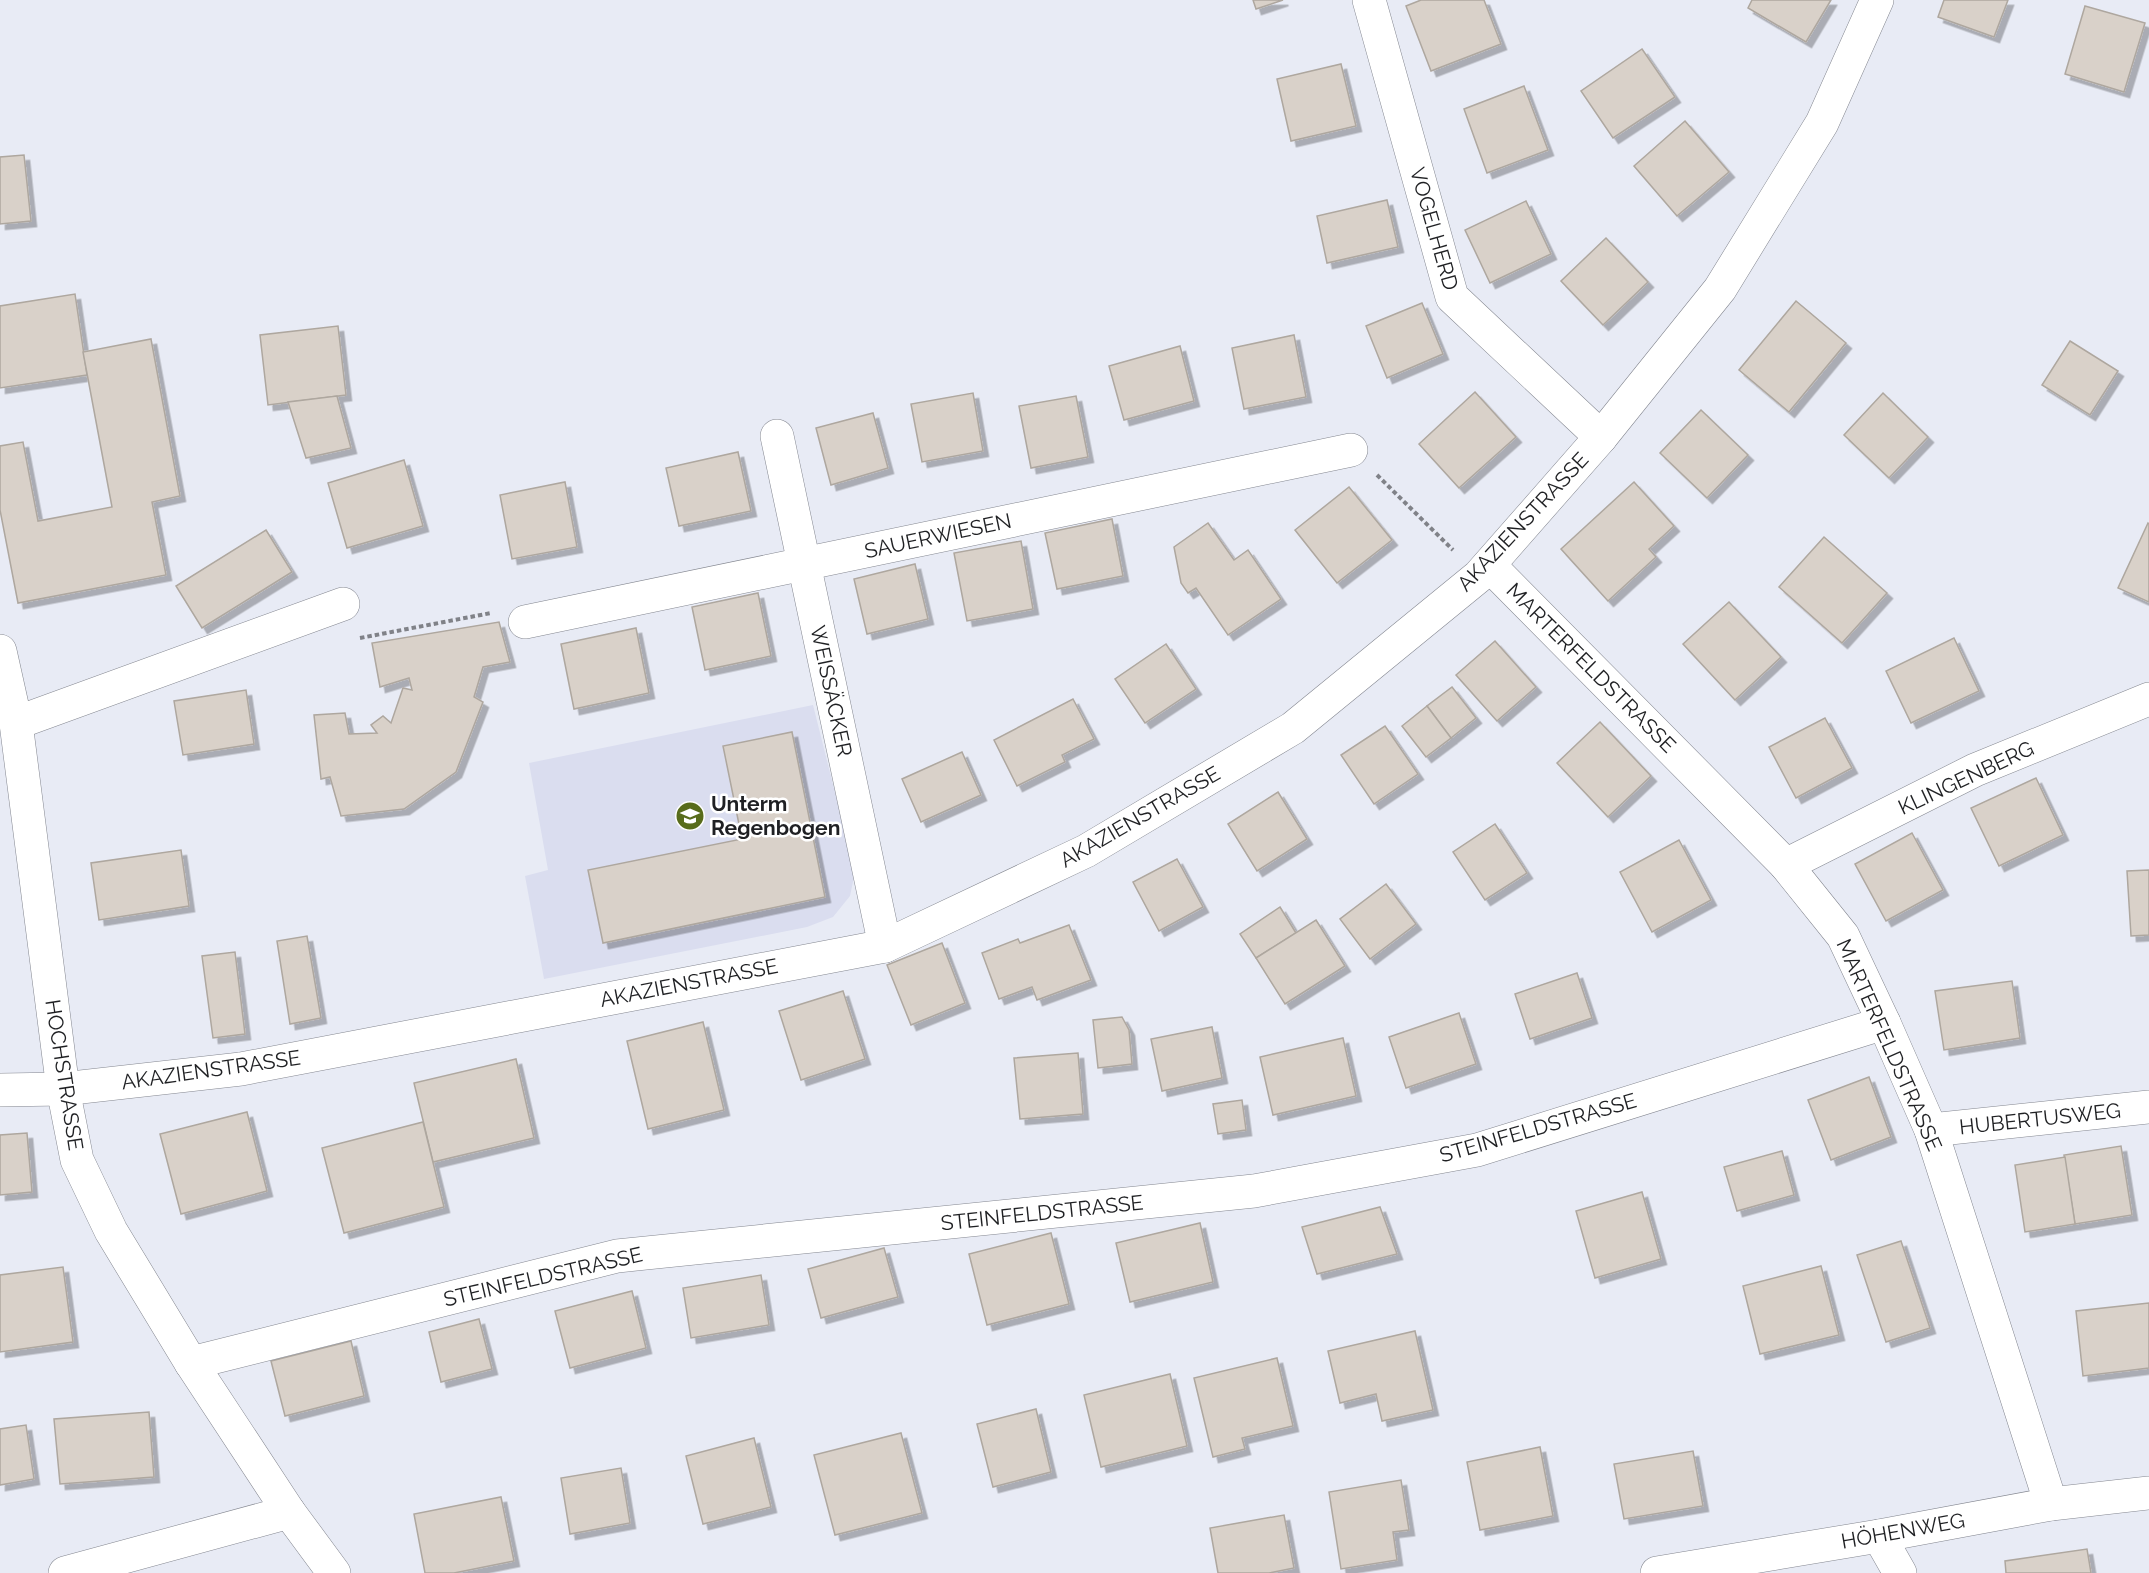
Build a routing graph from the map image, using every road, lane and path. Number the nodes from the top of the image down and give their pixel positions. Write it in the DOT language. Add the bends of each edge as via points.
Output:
graph roads {
  1 [pos="1369,0"];
  2 [pos="1876,0"];
  3 [pos="777,436"];
  4 [pos="1601,437"];
  5 [pos="1351,450"];
  6 [pos="804,564"];
  7 [pos="1484,570"];
  8 [pos="343,604"];
  9 [pos="525,622"];
  10 [pos="0,651"];
  11 [pos="2149,699"];
  12 [pos="16,723"];
  13 [pos="1786,865"];
  14 [pos="885,945"];
  15 [pos="1884,1023"];
  16 [pos="63,1089"];
  17 [pos="0,1090"];
  18 [pos="2149,1107"];
  19 [pos="1930,1130"];
  20 [pos="191,1363"];
  21 [pos="2149,1493"];
  22 [pos="2051,1504"];
  23 [pos="289,1512"];
  24 [pos="1880,1536"];
  25 [pos="65,1573"];
  26 [pos="334,1573"];
  27 [pos="1657,1573"];
  28 [pos="1900,1573"];
  1 -- 4 [label="street, VOGELHERD" via="1452,297"];
  2 -- 4 [label="street, AKAZIENSTRASSE" via="1822,123 1720,290"];
  3 -- 6 [label="street, WEISSÄCKER"];
  4 -- 7 [label="street, AKAZIENSTRASSE"];
  5 -- 6 [label="street, SAUERWIESEN"];
  5 -- 7 [label="path"];
  6 -- 9 [label="street, SAUERWIESEN"];
  6 -- 14 [label="street, WEISSÄCKER"];
  7 -- 13 [label="street, MARTERFELDSTRASSE"];
  7 -- 14 [label="street, AKAZIENSTRASSE" via="1293,728 1086,851"];
  8 -- 9 [label="path" via="359,638 504,611"];
  8 -- 12 [label="street"];
  10 -- 12 [label="street, HOCHSTRASSE"];
  11 -- 13 [label="street, KLINGENBERG" via="1975,770"];
  12 -- 16 [label="street, HOCHSTRASSE"];
  13 -- 15 [label="street, MARTERFELDSTRASSE" via="1843,936"];
  14 -- 16 [label="street, AKAZIENSTRASSE" via="241,1069"];
  15 -- 19 [label="street, MARTERFELDSTRASSE"];
  15 -- 20 [label="street, STEINFELDSTRASSE" via="1478,1150 1254,1191 617,1256"];
  16 -- 17 [label="street, AKAZIENSTRASSE"];
  16 -- 20 [label="street, HOCHSTRASSE" via="77,1160 111,1231"];
  18 -- 19 [label="street, HUBERTUSWEG"];
  19 -- 22 [label="street, MARTERFELDSTRASSE"];
  20 -- 23 [label="street, HOCHSTRASSE"];
  21 -- 22 [label="street, HÖHENWEG"];
  22 -- 24 [label="street, HÖHENWEG"];
  23 -- 25 [label="street"];
  23 -- 26 [label="street, HOCHSTRASSE"];
  24 -- 27 [label="street, HÖHENWEG"];
  24 -- 28 [label="street"];
}
